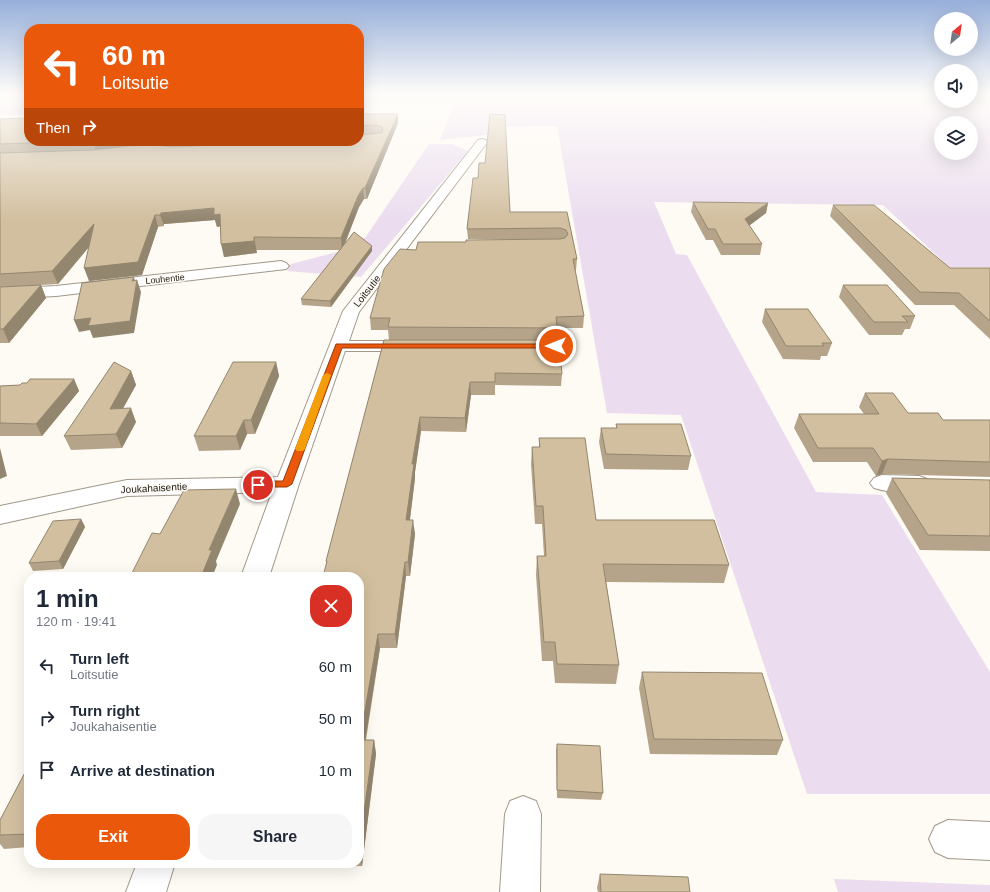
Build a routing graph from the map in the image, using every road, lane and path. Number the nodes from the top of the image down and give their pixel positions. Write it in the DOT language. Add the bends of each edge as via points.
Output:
graph roads {
  1 [pos="482,142"];
  2 [pos="281,266"];
  3 [pos="0,294"];
  4 [pos="339,346"];
  5 [pos="430,346"];
  6 [pos="882,483"];
  7 [pos="287,484"];
  8 [pos="936,484"];
  9 [pos="0,515"];
  10 [pos="257,572"];
  11 [pos="522,814"];
  12 [pos="948,839"];
  13 [pos="990,841"];
  14 [pos="154,868"];
  15 [pos="146,892"];
  16 [pos="520,892"];
  1 -- 4 [label="street, Loitsutie" via="411,244 351,311"];
  2 -- 3 [label="street, Louhentie" via="56,291"];
  4 -- 5 [label="street"];
  4 -- 7 [label="street, Loitsutie"];
  6 -- 8 [label="street"];
  7 -- 9 [label="street, Joukahaisentie" via="127,488"];
  7 -- 10 [label="street, Loitsutie"];
  11 -- 16 [label="street"];
  12 -- 13 [label="street"];
  14 -- 15 [label="street"];
}
